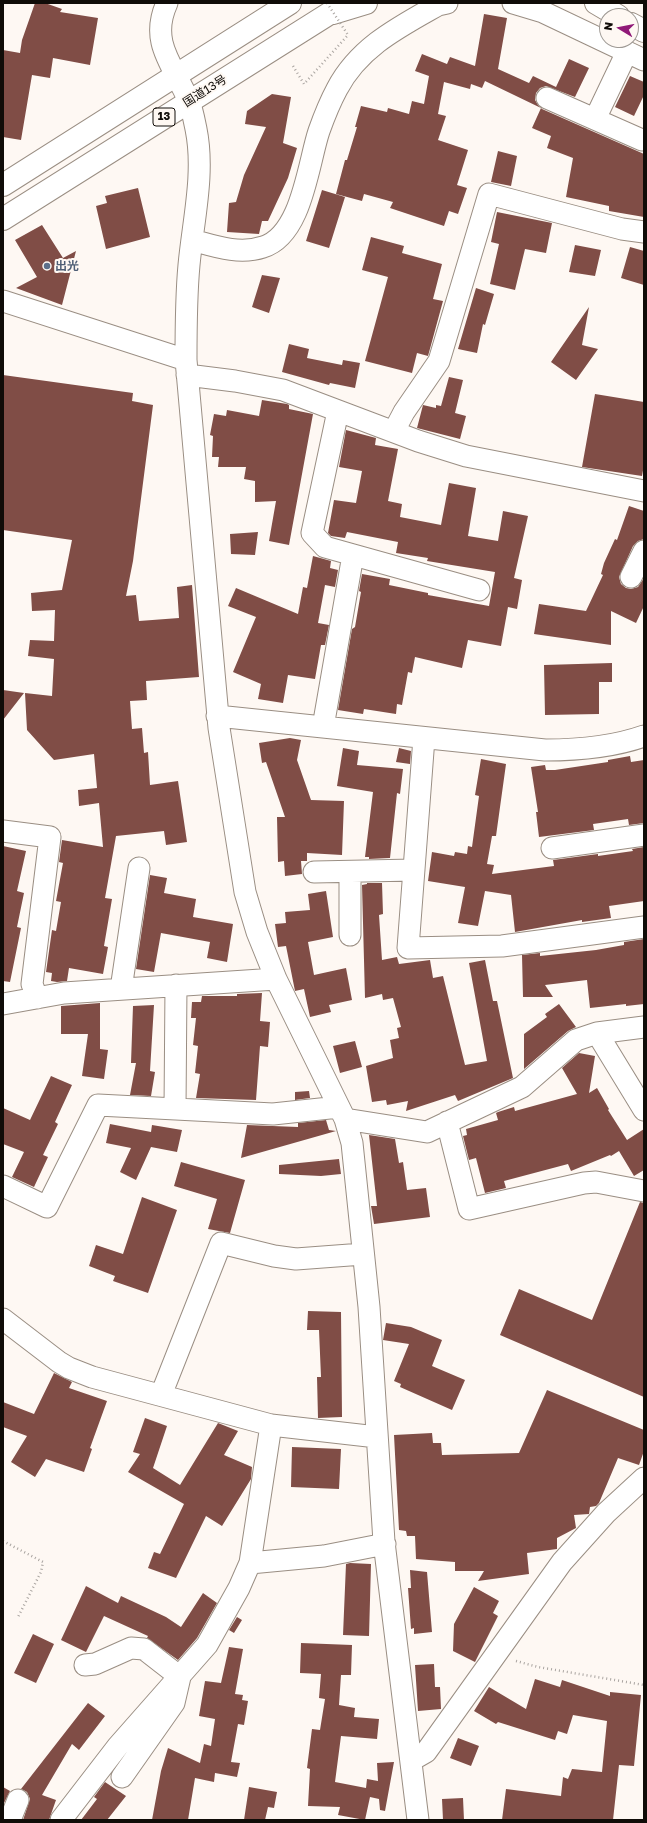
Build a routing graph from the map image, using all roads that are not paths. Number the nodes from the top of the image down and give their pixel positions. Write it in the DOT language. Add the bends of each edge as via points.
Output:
graph roads {
  1 [pos="167,3"];
  2 [pos="290,3"];
  3 [pos="346,3"];
  4 [pos="366,3"];
  5 [pos="447,3"];
  6 [pos="513,3"];
  7 [pos="326,9"];
  8 [pos="635,56"];
  9 [pos="175,74"];
  10 [pos="547,98"];
  11 [pos="189,100"];
  12 [pos="595,119"];
  13 [pos="642,140"];
  14 [pos="3,185"];
  15 [pos="3,219"];
  16 [pos="644,232"];
  17 [pos="192,240"];
  18 [pos="3,301"];
  19 [pos="186,367"];
  20 [pos="338,411"];
  21 [pos="394,431"];
  22 [pos="644,491"];
  23 [pos="644,551"];
  24 [pos="353,555"];
  25 [pos="631,577"];
  26 [pos="480,590"];
  27 [pos="217,716"];
  28 [pos="323,727"];
  29 [pos="644,736"];
  30 [pos="424,738"];
  31 [pos="3,831"];
  32 [pos="644,835"];
  33 [pos="552,848"];
  34 [pos="139,868"];
  35 [pos="414,870"];
  36 [pos="314,872"];
  37 [pos="350,872"];
  38 [pos="644,927"];
  39 [pos="350,935"];
  40 [pos="276,979"];
  41 [pos="176,985"];
  42 [pos="121,989"];
  43 [pos="37,998"];
  44 [pos="3,1004"];
  45 [pos="644,1027"];
  46 [pos="597,1033"];
  47 [pos="175,1109"];
  48 [pos="644,1110"];
  49 [pos="342,1113"];
  50 [pos="447,1122"];
  51 [pos="3,1186"];
  52 [pos="644,1191"];
  53 [pos="364,1254"];
  54 [pos="3,1319"];
  55 [pos="161,1395"];
  56 [pos="271,1425"];
  57 [pos="377,1437"];
  58 [pos="644,1478"];
  59 [pos="385,1544"];
  60 [pos="250,1563"];
  61 [pos="85,1666"];
  62 [pos="180,1677"];
  63 [pos="412,1760"];
  64 [pos="122,1777"];
  65 [pos="18,1800"];
  66 [pos="10,1820"];
  67 [pos="62,1820"];
  68 [pos="418,1820"];
  1 -- 9 [label="street" via="162,16 160,41"];
  2 -- 9 [label="highway, 13"];
  3 -- 7 [label="highway, 国道13号 / 13"];
  4 -- 7 [label="highway"];
  5 -- 17 [label="street" via="438,5 384,36 358,58 337,88 319,131 305,188 296,212 276,240 265,247 241,250"];
  6 -- 8 [label="street" via="543,12"];
  7 -- 11 [label="highway, 国道13号 / 13"];
  8 -- 12 [label="street"];
  9 -- 11 [label="street"];
  9 -- 14 [label="highway, 13"];
  10 -- 12 [label="street"];
  11 -- 15 [label="highway, 国道13号 / 13"];
  11 -- 17 [label="street" via="198,148"];
  12 -- 13 [label="street"];
  16 -- 21 [label="street" via="622,229 489,194 439,361"];
  17 -- 19 [label="street" via="186,299"];
  18 -- 19 [label="street"];
  19 -- 20 [label="street" via="235,381 283,390"];
  19 -- 27 [label="street"];
  20 -- 21 [label="street"];
  20 -- 24 [label="street" via="312,533 325,547"];
  21 -- 22 [label="street" via="466,456"];
  23 -- 25 [label="street"];
  24 -- 26 [label="street"];
  24 -- 28 [label="street"];
  27 -- 28 [label="street"];
  27 -- 40 [label="street" via="244,892"];
  28 -- 30 [label="street"];
  29 -- 30 [label="street" via="626,742 570,750 513,748"];
  30 -- 35 [label="street"];
  31 -- 43 [label="street" via="50,837 32,984"];
  32 -- 33 [label="street"];
  34 -- 42 [label="street"];
  35 -- 37 [label="street"];
  35 -- 38 [label="street" via="408,948 502,946"];
  36 -- 37 [label="street"];
  37 -- 39 [label="street"];
  40 -- 41 [label="street"];
  40 -- 49 [label="street"];
  41 -- 42 [label="street"];
  41 -- 47 [label="street"];
  42 -- 43 [label="street" via="64,993"];
  43 -- 44 [label="street"];
  45 -- 46 [label="street"];
  46 -- 48 [label="street"];
  46 -- 50 [label="street" via="576,1040 522,1087"];
  47 -- 49 [label="street" via="273,1114"];
  47 -- 51 [label="street" via="98,1105 47,1207"];
  49 -- 50 [label="street" via="427,1132"];
  49 -- 53 [label="street" via="352,1143"];
  50 -- 52 [label="street" via="469,1209 584,1183 596,1182"];
  53 -- 55 [label="street" via="296,1259 221,1243"];
  53 -- 57 [label="street"];
  54 -- 55 [label="street" via="69,1368 92,1377"];
  55 -- 56 [label="street"];
  56 -- 57 [label="street"];
  56 -- 60 [label="street"];
  57 -- 59 [label="street"];
  58 -- 63 [label="street" via="606,1513 562,1562 426,1752"];
  59 -- 60 [label="street" via="324,1556"];
  59 -- 63 [label="street"];
  60 -- 62 [label="street" via="239,1588 206,1645"];
  61 -- 62 [label="street" via="130,1648 144,1649"];
  62 -- 64 [label="street" via="174,1703"];
  62 -- 67 [label="street" via="118,1746"];
  63 -- 68 [label="street"];
  65 -- 66 [label="street"];
}
